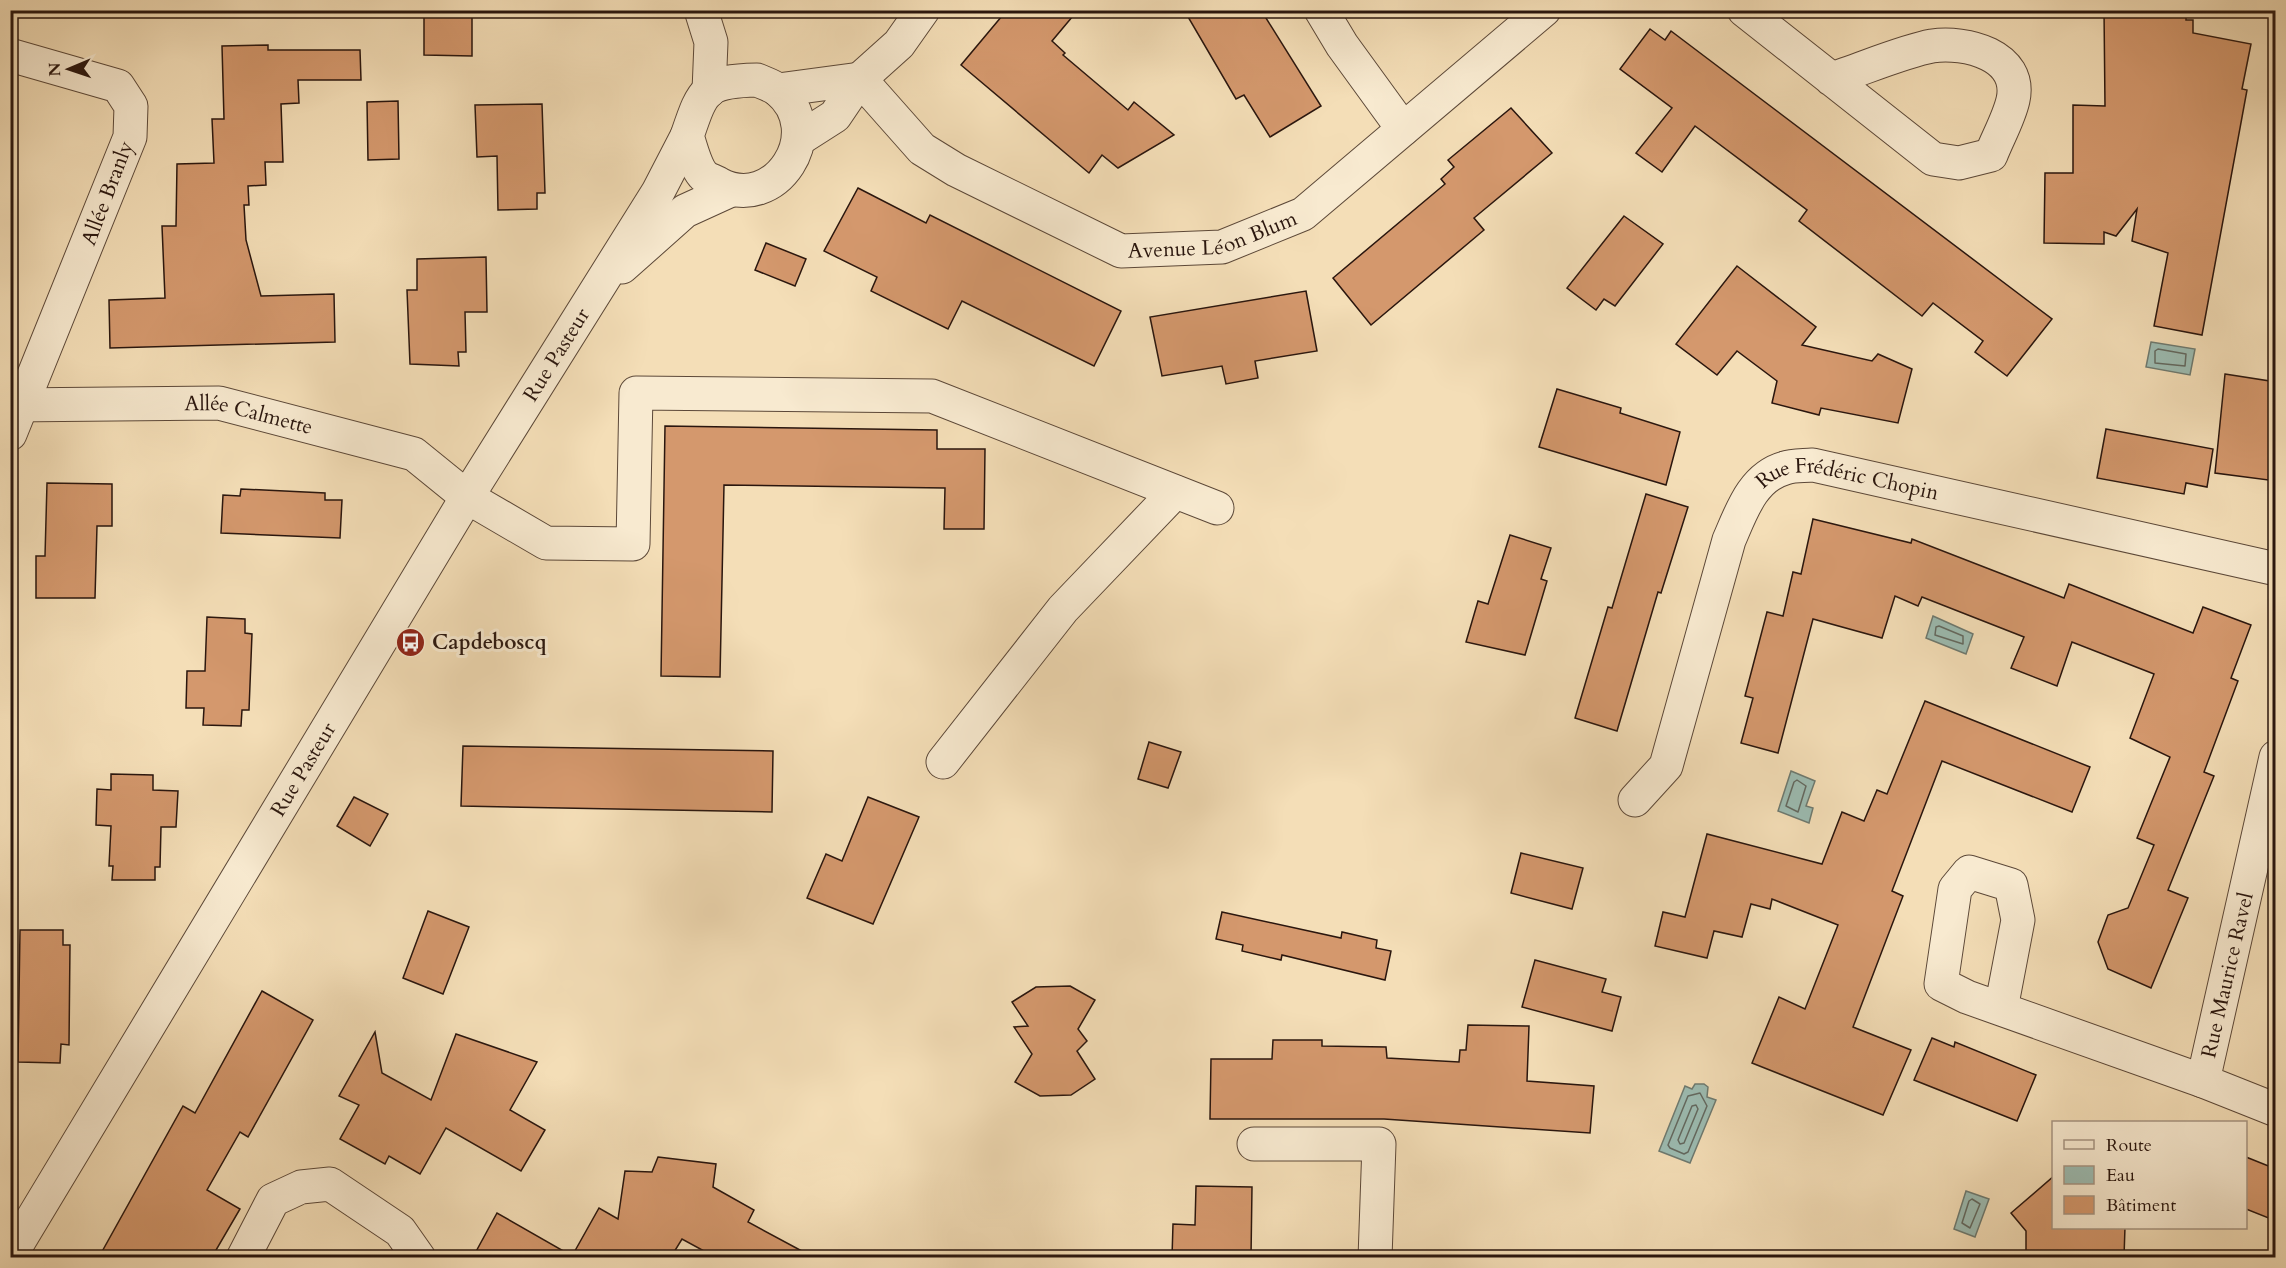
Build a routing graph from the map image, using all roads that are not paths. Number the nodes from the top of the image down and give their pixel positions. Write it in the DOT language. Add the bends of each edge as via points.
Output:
graph roads {
  1 [pos="701,10"];
  2 [pos="923,10"];
  3 [pos="1321,10"];
  4 [pos="1544,10"];
  5 [pos="1744,10"];
  6 [pos="711,42"];
  7 [pos="10,55"];
  8 [pos="860,79"];
  9 [pos="1831,79"];
  10 [pos="746,80"];
  11 [pos="778,90"];
  12 [pos="709,91"];
  13 [pos="1403,129"];
  14 [pos="687,136"];
  15 [pos="799,139"];
  16 [pos="731,190"];
  17 [pos="600,285"];
  18 [pos="17,405"];
  19 [pos="10,434"];
  20 [pos="1175,492"];
  21 [pos="467,497"];
  22 [pos="1217,508"];
  23 [pos="2276,569"];
  24 [pos="943,762"];
  25 [pos="2273,778"];
  26 [pos="1635,800"];
  27 [pos="2001,1009"];
  28 [pos="2203,1081"];
  29 [pos="2276,1110"];
  30 [pos="1254,1143"];
  31 [pos="10,1256"];
  32 [pos="243,1257"];
  33 [pos="419,1257"];
  34 [pos="1375,1257"];
  1 -- 6 [label="street"];
  2 -- 8 [label="street" via="899,44"];
  3 -- 13 [label="street"];
  4 -- 13 [label="street, Avenue Léon Blum"];
  5 -- 9 [label="street"];
  6 -- 10 [label="street"];
  6 -- 12 [label="street"];
  7 -- 18 [label="street, Allée Branly" via="118,86 131,106 130,137"];
  8 -- 11 [label="street"];
  8 -- 13 [label="street, Avenue Léon Blum" via="922,149 956,170 1121,251 1222,247 1303,214"];
  8 -- 15 [label="street" via="835,116"];
  9 -- 9 [label="street" via="1933,159 1959,163 1991,155 2014,98 2011,71 1996,56 1955,46 1931,46"];
  10 -- 11 [label="street" via="757,80"];
  10 -- 12 [label="street" via="725,81"];
  11 -- 15 [label="street" via="795,112"];
  12 -- 14 [label="street" via="700,98"];
  14 -- 16 [label="street" via="703,175"];
  14 -- 17 [label="street, Rue Pasteur" via="658,192"];
  15 -- 16 [label="street" via="789,167 764,187"];
  16 -- 17 [label="street, Rue Pasteur" via="685,211"];
  17 -- 21 [label="street, Rue Pasteur"];
  18 -- 19 [label="street, Allée Branly"];
  18 -- 21 [label="street, Allée Calmette" via="219,403 414,454"];
  20 -- 21 [label="street, Allée Calmette" via="932,396 636,393 633,544 546,543"];
  20 -- 22 [label="street"];
  20 -- 24 [label="street" via="1063,609"];
  21 -- 31 [label="street, Rue Pasteur"];
  23 -- 26 [label="street, Rue Frédéric Chopin" via="1813,465 1784,468 1761,481 1744,505 1729,540 1666,766"];
  25 -- 28 [label="street, Rue Maurice Ravel"];
  27 -- 28 [label="street"];
  28 -- 29 [label="street, Rue Maurice Ravel"];
  30 -- 34 [label="street" via="1379,1144"];
  32 -- 33 [label="street" via="273,1200 301,1187 330,1184 400,1231"];
}
